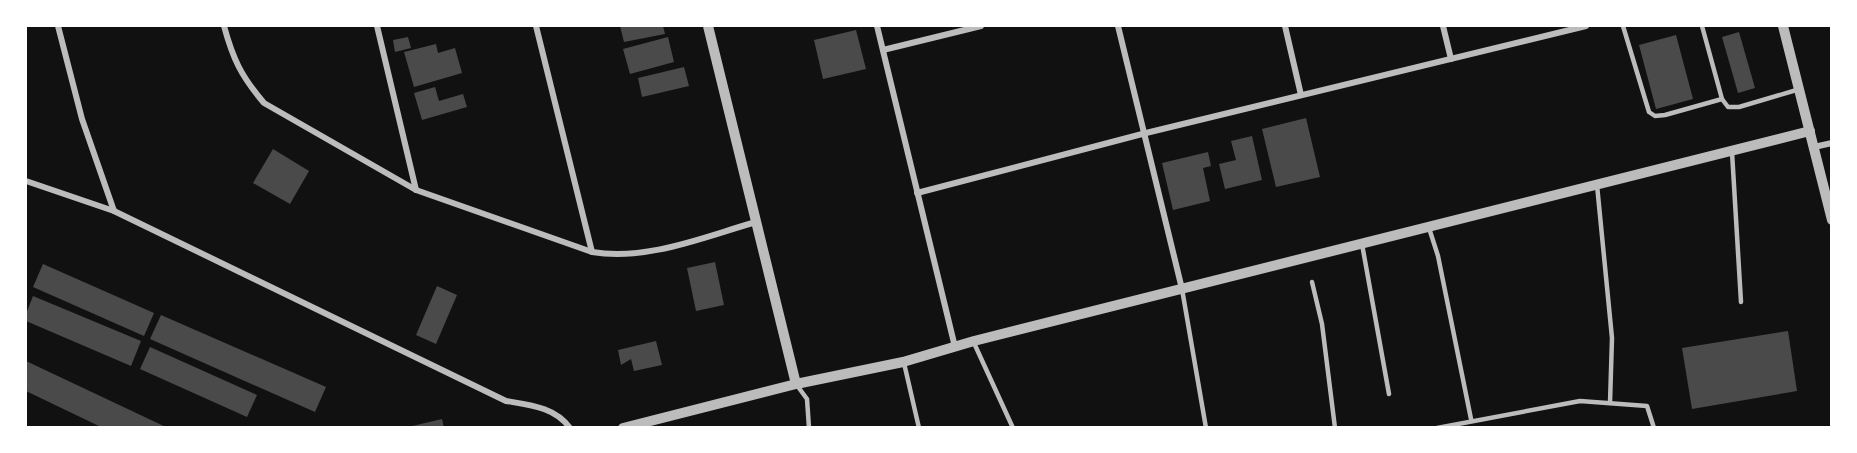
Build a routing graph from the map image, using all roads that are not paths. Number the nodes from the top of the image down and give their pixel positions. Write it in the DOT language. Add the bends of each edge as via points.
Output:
graph roads {
  1 [pos="57,26"];
  2 [pos="225,26"];
  3 [pos="377,26"];
  4 [pos="536,26"];
  5 [pos="708,26"];
  6 [pos="877,26"];
  7 [pos="981,26"];
  8 [pos="1118,26"];
  9 [pos="1285,26"];
  10 [pos="1443,26"];
  11 [pos="1586,26"];
  12 [pos="1623,26"];
  13 [pos="1702,26"];
  14 [pos="1783,26"];
  15 [pos="883,50"];
  16 [pos="1451,59"];
  17 [pos="1800,89"];
  18 [pos="1301,95"];
  19 [pos="1722,99"];
  20 [pos="1810,131"];
  21 [pos="1146,133"];
  22 [pos="1832,143"];
  23 [pos="1814,147"];
  24 [pos="1732,151"];
  25 [pos="26,181"];
  26 [pos="1597,185"];
  27 [pos="416,190"];
  28 [pos="917,193"];
  29 [pos="114,210"];
  30 [pos="1832,220"];
  31 [pos="756,222"];
  32 [pos="1429,228"];
  33 [pos="1362,244"];
  34 [pos="592,252"];
  35 [pos="1312,282"];
  36 [pos="1182,290"];
  37 [pos="1741,302"];
  38 [pos="974,341"];
  39 [pos="955,347"];
  40 [pos="903,362"];
  41 [pos="796,384"];
  42 [pos="1389,394"];
  43 [pos="1610,403"];
  44 [pos="1471,419"];
  45 [pos="570,428"];
  46 [pos="623,428"];
  47 [pos="809,428"];
  48 [pos="919,428"];
  49 [pos="1013,428"];
  50 [pos="1206,428"];
  51 [pos="1335,428"];
  52 [pos="1437,428"];
  53 [pos="1654,428"];
  1 -- 29 [label="street" via="82,119"];
  2 -- 27 [label="street" via="233,60 264,103"];
  3 -- 27 [label="street"];
  4 -- 34 [label="street"];
  5 -- 31 [label="street"];
  6 -- 15 [label="street"];
  7 -- 15 [label="street"];
  8 -- 21 [label="street"];
  9 -- 18 [label="street"];
  10 -- 16 [label="street"];
  11 -- 16 [label="street"];
  12 -- 19 [label="lane" via="1648,112 1655,116"];
  13 -- 19 [label="lane"];
  14 -- 17 [label="street"];
  15 -- 28 [label="street"];
  16 -- 18 [label="street"];
  17 -- 19 [label="lane" via="1739,108 1728,107"];
  17 -- 20 [label="street"];
  18 -- 21 [label="street"];
  20 -- 23 [label="street"];
  20 -- 24 [label="street"];
  21 -- 28 [label="street"];
  21 -- 36 [label="street"];
  22 -- 23 [label="street"];
  23 -- 30 [label="street"];
  24 -- 26 [label="street"];
  24 -- 37 [label="lane"];
  25 -- 29 [label="street"];
  26 -- 32 [label="street"];
  26 -- 43 [label="lane" via="1612,338"];
  27 -- 34 [label="street"];
  28 -- 39 [label="street"];
  29 -- 45 [label="street" via="506,401 558,414"];
  31 -- 34 [label="street" via="649,253 615,256"];
  31 -- 41 [label="street"];
  32 -- 33 [label="street"];
  32 -- 44 [label="lane"];
  33 -- 36 [label="street"];
  33 -- 42 [label="lane"];
  35 -- 51 [label="lane" via="1325,345"];
  36 -- 38 [label="street"];
  36 -- 50 [label="lane"];
  38 -- 39 [label="street"];
  38 -- 49 [label="lane"];
  39 -- 40 [label="street"];
  40 -- 41 [label="street"];
  40 -- 48 [label="lane"];
  41 -- 46 [label="street"];
  41 -- 47 [label="lane" via="807,399"];
  43 -- 44 [label="lane" via="1580,401"];
  43 -- 53 [label="lane" via="1647,406"];
  44 -- 52 [label="lane"];
}
